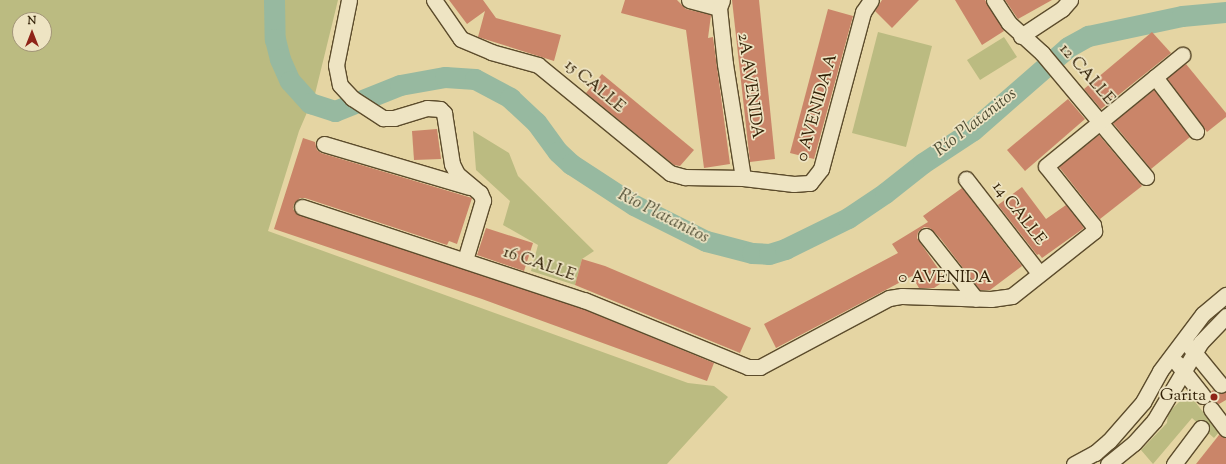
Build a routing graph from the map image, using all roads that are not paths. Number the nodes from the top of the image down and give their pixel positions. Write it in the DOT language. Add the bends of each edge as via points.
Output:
graph roads {
  1 [pos="350,0"];
  2 [pos="434,0"];
  3 [pos="689,0"];
  4 [pos="871,0"];
  5 [pos="994,0"];
  6 [pos="1070,0"];
  7 [pos="721,4"];
  8 [pos="1021,36"];
  9 [pos="1182,55"];
  10 [pos="1155,77"];
  11 [pos="1100,120"];
  12 [pos="1196,132"];
  13 [pos="324,144"];
  14 [pos="1146,177"];
  15 [pos="743,178"];
  16 [pos="966,179"];
  17 [pos="474,188"];
  18 [pos="302,207"];
  19 [pos="926,236"];
  20 [pos="465,260"];
  21 [pos="1040,273"];
  22 [pos="1226,295"];
  23 [pos="976,299"];
  24 [pos="1226,316"];
  25 [pos="1182,340"];
  26 [pos="1195,352"];
  27 [pos="1171,356"];
  28 [pos="760,367"];
  29 [pos="1183,369"];
  30 [pos="1221,385"];
  31 [pos="1201,428"];
  32 [pos="1226,429"];
  33 [pos="1074,464"];
  34 [pos="1108,464"];
  35 [pos="1174,464"];
  1 -- 17 [label="street" via="336,65 340,85 352,98 384,118 394,118 428,108 440,109 447,119 452,164 457,174"];
  2 -- 15 [label="street, 15 CALLE" via="461,39 491,52 538,65 670,173 685,177"];
  3 -- 7 [label="street"];
  4 -- 15 [label="street, 0 AVENIDA A" via="863,12 827,153 818,175 810,183 803,184"];
  5 -- 8 [label="street, 12 CALLE" via="1009,24"];
  6 -- 8 [label="street" via="1062,9"];
  7 -- 15 [label="street, 2A AVENIDA" via="725,64"];
  8 -- 11 [label="street, 12 CALLE" via="1042,53"];
  9 -- 10 [label="street"];
  10 -- 11 [label="street"];
  10 -- 12 [label="street"];
  11 -- 14 [label="street, 12 CALLE"];
  11 -- 21 [label="street, 0 AVENIDA" via="1046,166 1093,224 1094,231"];
  13 -- 17 [label="street"];
  16 -- 21 [label="street, 14 CALLE"];
  17 -- 20 [label="street" via="482,196 483,203"];
  18 -- 20 [label="street, 16 CALLE"];
  19 -- 23 [label="street"];
  20 -- 28 [label="street, 16 CALLE" via="584,300 748,367"];
  21 -- 23 [label="street, 0 AVENIDA" via="1012,296"];
  22 -- 25 [label="street" via="1203,314"];
  23 -- 28 [label="street, 0 AVENIDA" via="902,296 889,298"];
  24 -- 26 [label="street" via="1208,333"];
  25 -- 26 [label="street"];
  25 -- 27 [label="street"];
  26 -- 29 [label="street"];
  26 -- 30 [label="street"];
  27 -- 29 [label="street"];
  27 -- 33 [label="street" via="1143,402 1109,441 1095,453"];
  29 -- 32 [label="street"];
  29 -- 34 [label="street" via="1154,420 1134,443"];
  31 -- 35 [label="street"];
}
